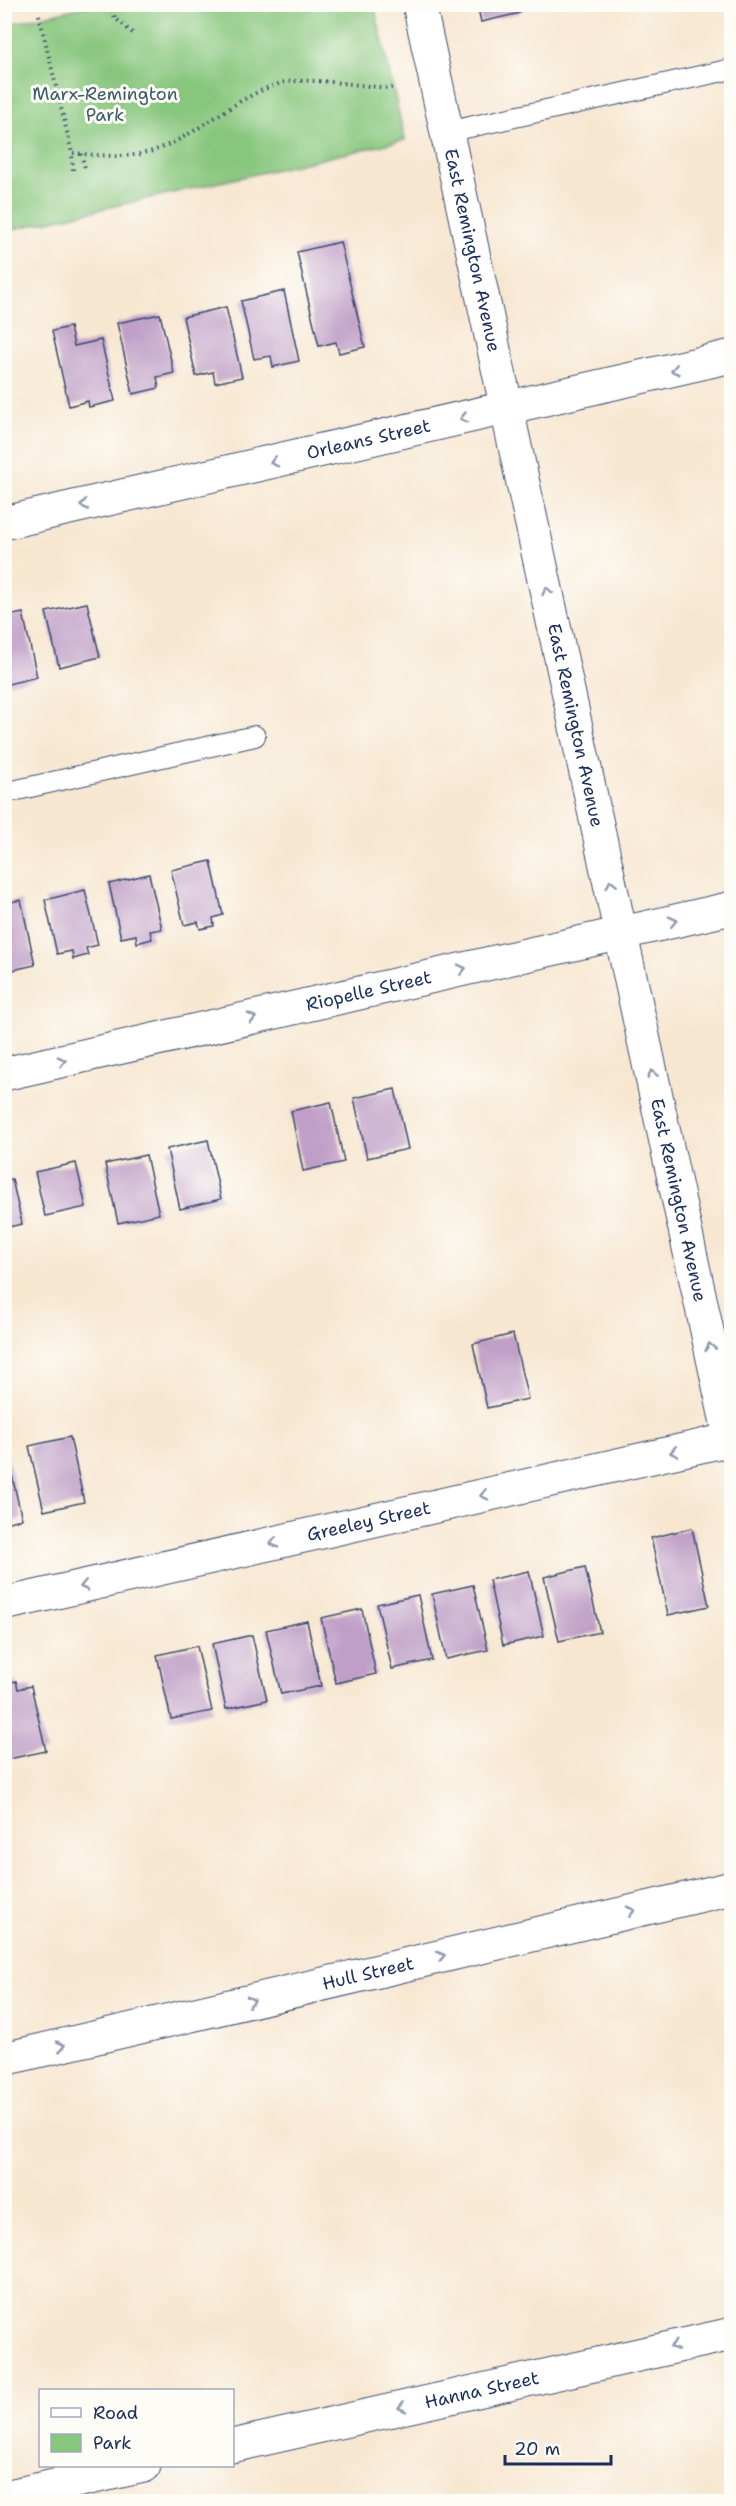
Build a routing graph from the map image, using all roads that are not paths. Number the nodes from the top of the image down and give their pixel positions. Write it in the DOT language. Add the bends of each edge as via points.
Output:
graph roads {
  1 [pos="419,4"];
  2 [pos="732,69"];
  3 [pos="447,132"];
  4 [pos="732,356"];
  5 [pos="507,408"];
  6 [pos="4,523"];
  7 [pos="255,736"];
  8 [pos="4,793"];
  9 [pos="732,908"];
  10 [pos="622,933"];
  11 [pos="4,1074"];
  12 [pos="731,1441"];
  13 [pos="4,1604"];
  14 [pos="732,1888"];
  15 [pos="4,2059"];
  16 [pos="732,2334"];
  17 [pos="234,2446"];
  18 [pos="139,2467"];
  19 [pos="4,2497"];
  1 -- 3 [label="street, East Remington Avenue"];
  2 -- 3 [label="lane"];
  3 -- 5 [label="street, East Remington Avenue"];
  4 -- 5 [label="street, Orleans Street, one-way"];
  5 -- 6 [label="street, Orleans Street, one-way"];
  10 -- 5 [label="street, East Remington Avenue, one-way"];
  7 -- 8 [label="lane"];
  10 -- 9 [label="street, Riopelle Street, one-way"];
  11 -- 10 [label="street, Riopelle Street, one-way"];
  12 -- 10 [label="street, East Remington Avenue, one-way"];
  12 -- 13 [label="street, Greeley Street, one-way"];
  15 -- 14 [label="street, Hull Street, one-way"];
  16 -- 17 [label="street, Hanna Street, one-way"];
  18 -- 19 [label="street"];
}
